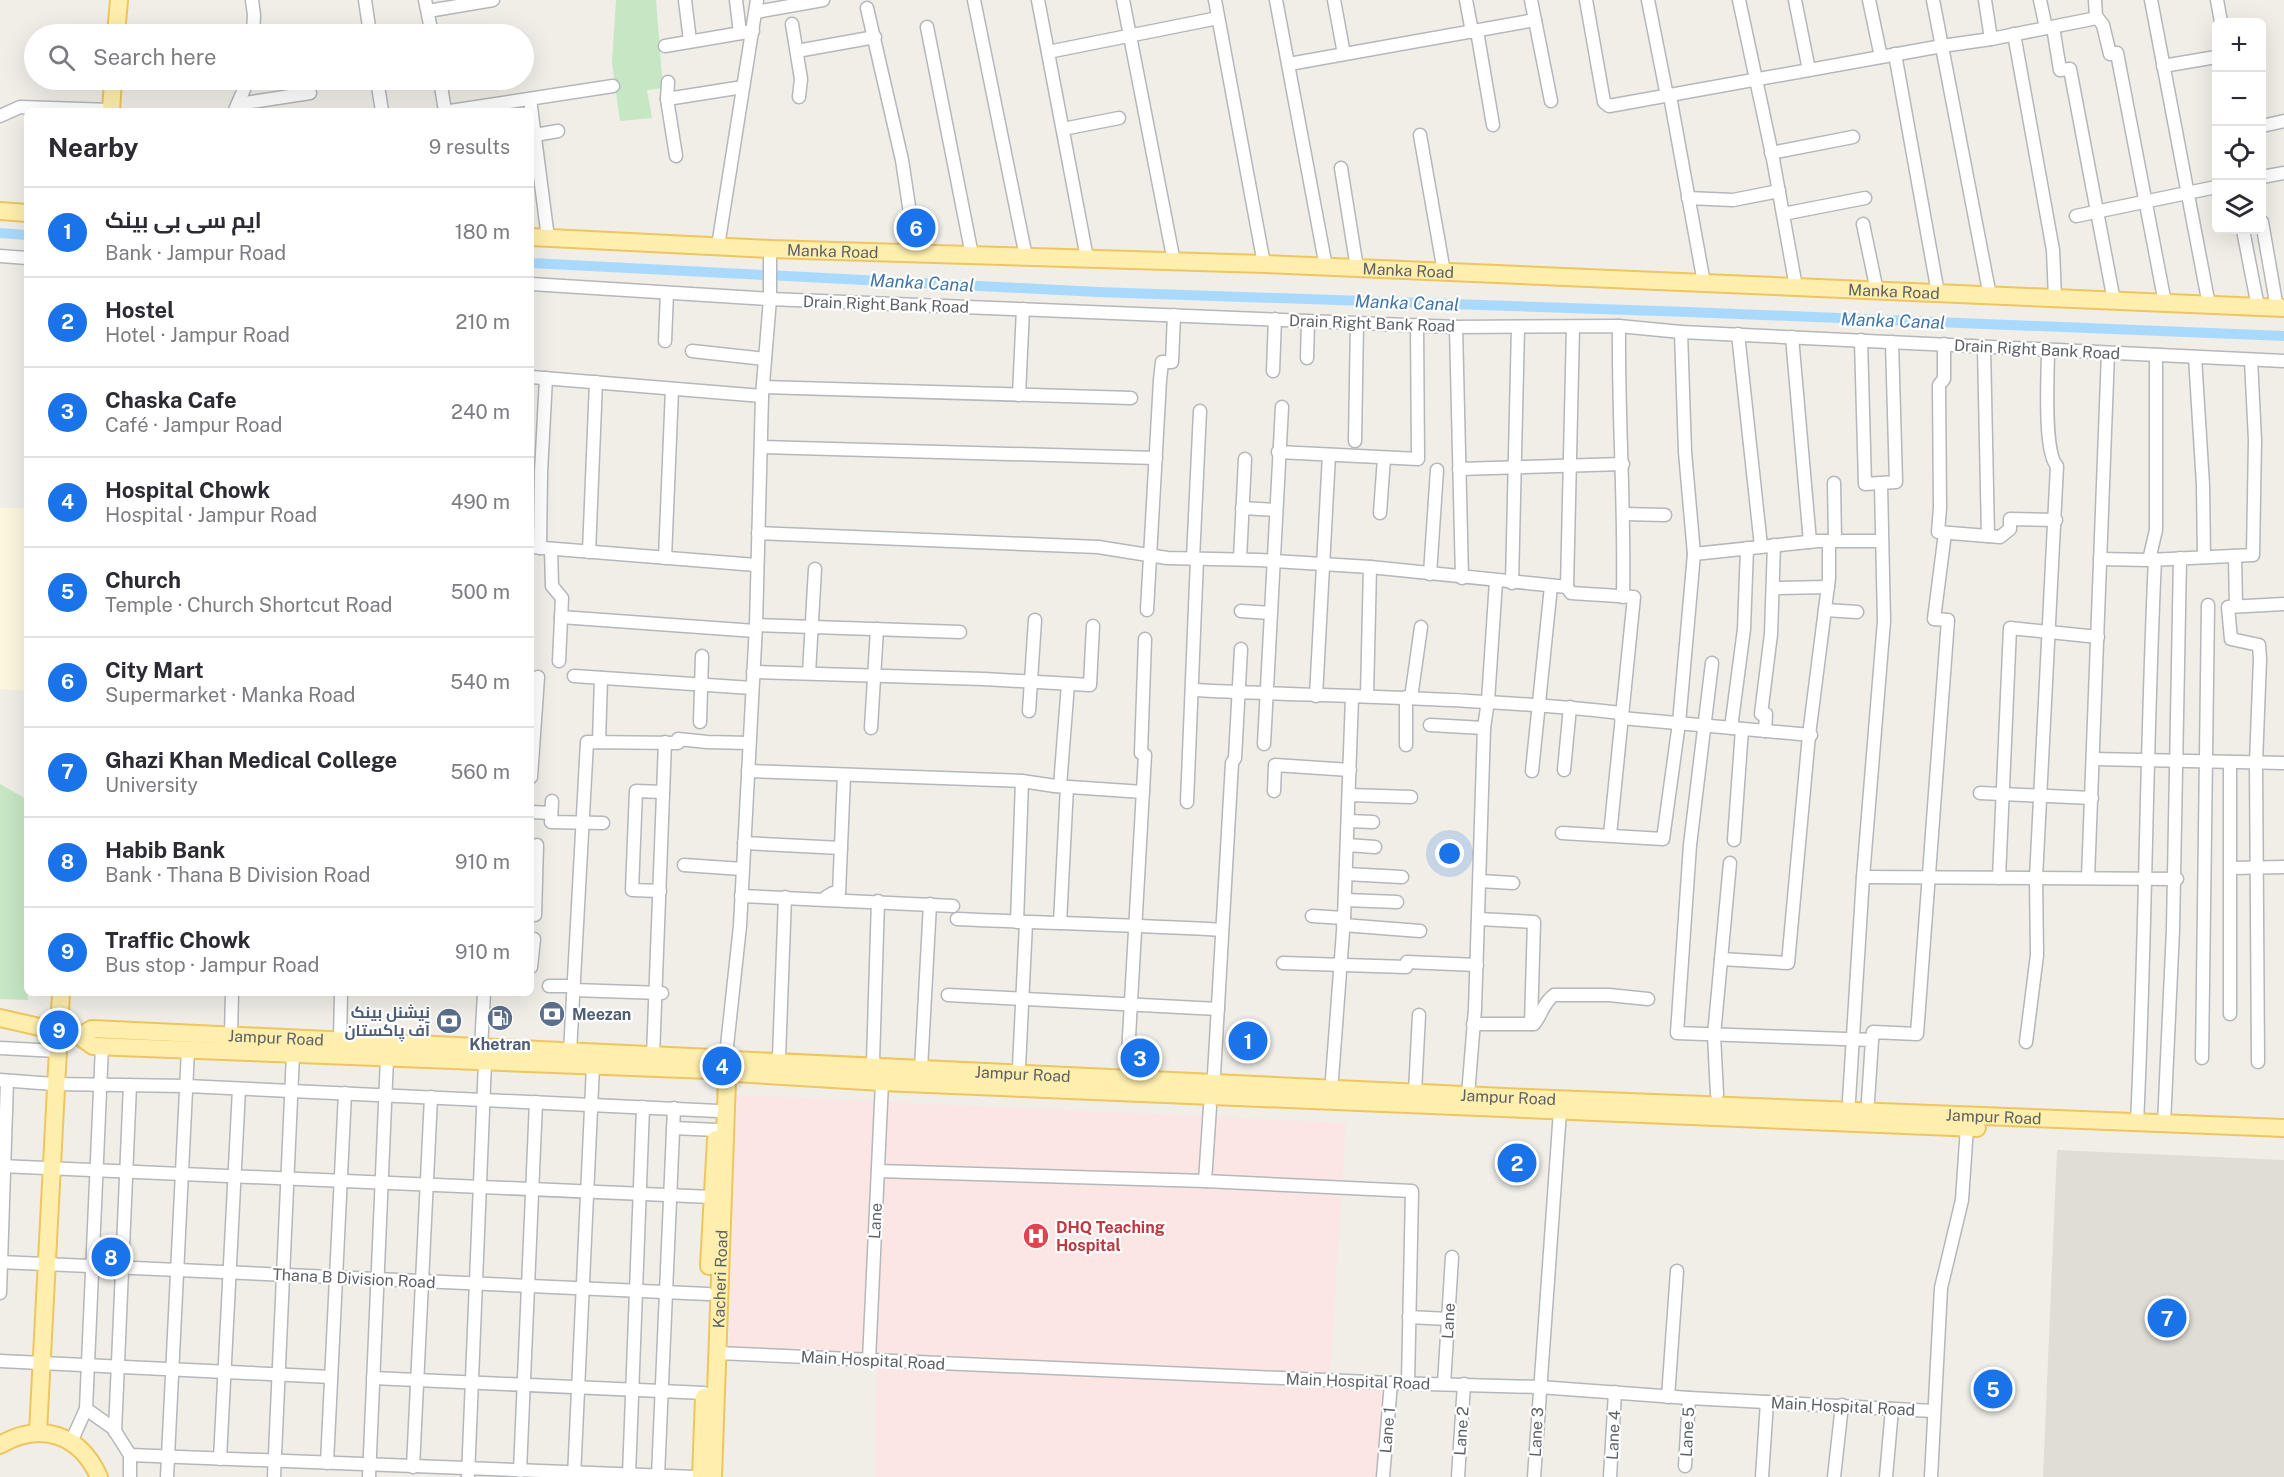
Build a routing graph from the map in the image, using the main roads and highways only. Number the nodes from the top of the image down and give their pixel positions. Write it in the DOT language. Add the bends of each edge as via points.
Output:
graph roads {
  1 [pos="119,0"];
  2 [pos="117,24"];
  3 [pos="112,90"];
  4 [pos="111,108"];
  5 [pos="0,211"];
  6 [pos="24,213"];
  7 [pos="539,238"];
  8 [pos="2280,308"];
  9 [pos="61,996"];
  10 [pos="0,1018"];
  11 [pos="58,1032"];
  12 [pos="91,1042"];
  13 [pos="483,1055"];
  14 [pos="723,1068"];
  15 [pos="2284,1128"];
  16 [pos="2284,1140"];
  17 [pos="38,1432"];
  18 [pos="0,1445"];
  19 [pos="99,1477"];
  20 [pos="700,1477"];
  21 [pos="713,1477"];
  1 -- 2 [label="main road"];
  3 -- 4 [label="main road"];
  5 -- 6 [label="main road"];
  7 -- 8 [label="main road, Manka Road" via="718,246 770,257 916,254 1087,258"];
  9 -- 11 [label="main road"];
  10 -- 11 [label="main road, Jampur Road"];
  11 -- 12 [label="main road, Jampur Road"];
  11 -- 17 [label="main road"];
  12 -- 13 [label="main road, Jampur Road" via="387,1058"];
  12 -- 13 [label="main road, Jampur Road" via="92,1029 340,1041"];
  13 -- 14 [label="main road, Jampur Road" via="593,1066"];
  13 -- 14 [label="main road, Jampur Road" via="570,1052 652,1056"];
  14 -- 15 [label="main road, Jampur Road" via="874,1067"];
  14 -- 16 [label="main road, Jampur Road" via="882,1082"];
  14 -- 20 [label="main road, Kacheri Road" via="712,1197"];
  14 -- 21 [label="main road, Kacheri Road" via="726,1149"];
  17 -- 18 [label="main road" via="15,1436"];
  17 -- 19 [label="main road" via="59,1436 78,1446"];
}
